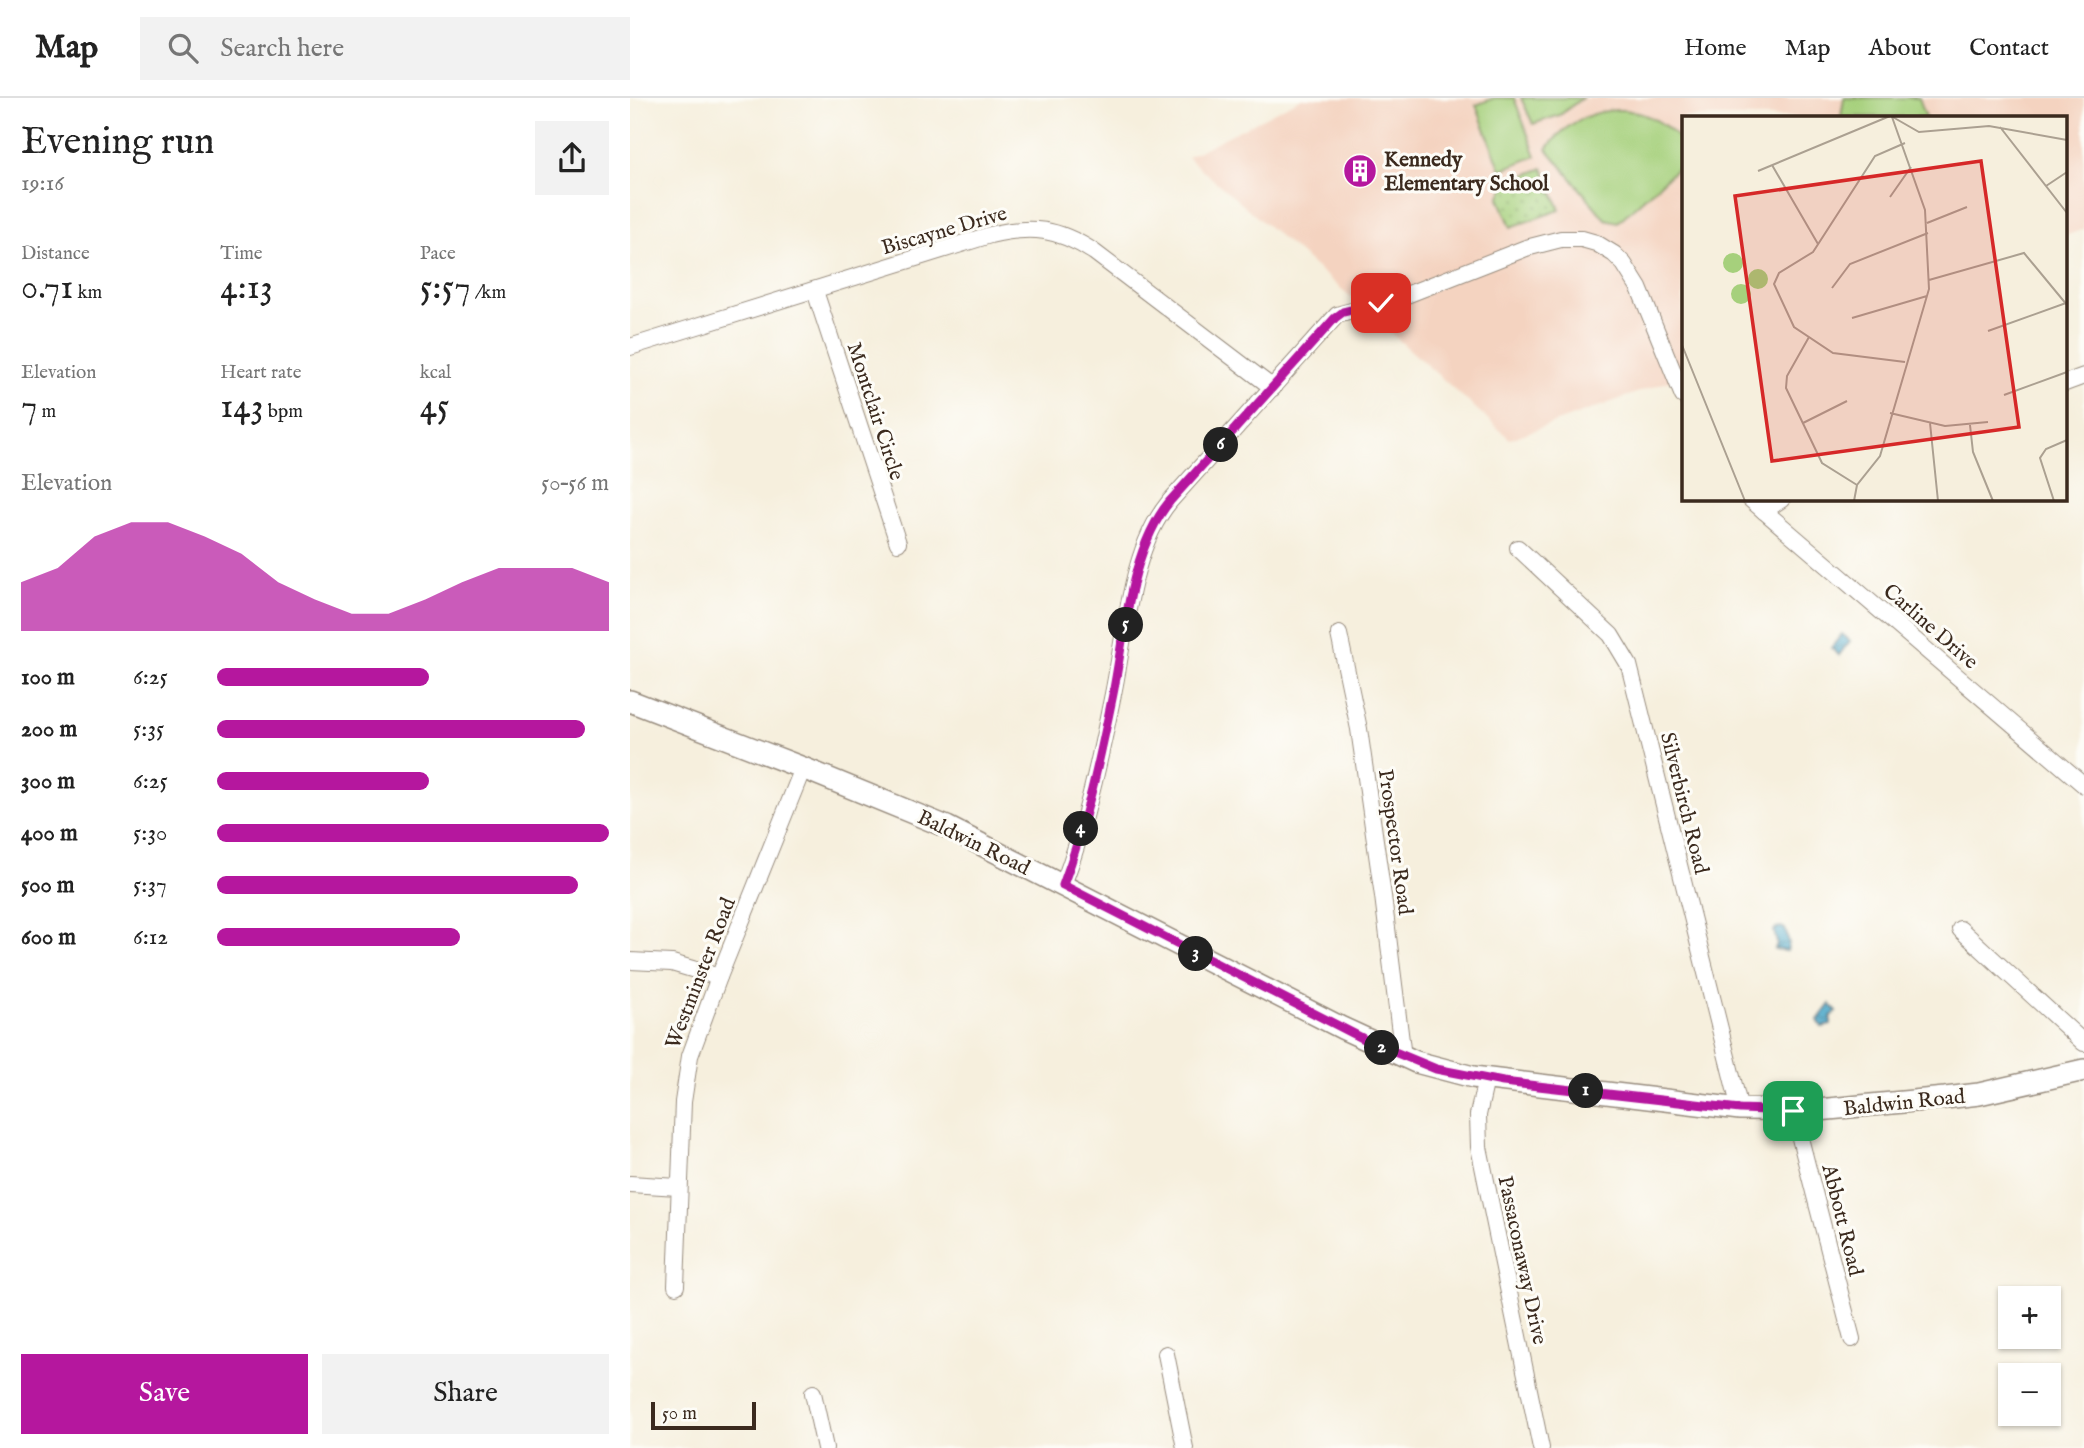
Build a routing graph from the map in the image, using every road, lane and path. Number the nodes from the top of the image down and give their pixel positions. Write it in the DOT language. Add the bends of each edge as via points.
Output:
graph roads {
  1 [pos="815,291"];
  2 [pos="630,347"];
  3 [pos="2084,376"];
  4 [pos="2066,383"];
  5 [pos="1273,388"];
  6 [pos="1682,393"];
  7 [pos="1751,500"];
  8 [pos="1780,500"];
  9 [pos="1764,511"];
  10 [pos="898,543"];
  11 [pos="1518,548"];
  12 [pos="1339,634"];
  13 [pos="630,701"];
  14 [pos="803,768"];
  15 [pos="2084,785"];
  16 [pos="1063,885"];
  17 [pos="1960,929"];
  18 [pos="630,961"];
  19 [pos="719,977"];
  20 [pos="2084,1043"];
  21 [pos="1403,1057"];
  22 [pos="2084,1070"];
  23 [pos="1486,1079"];
  24 [pos="1740,1109"];
  25 [pos="1793,1111"];
  26 [pos="630,1184"];
  27 [pos="678,1187"];
  28 [pos="676,1286"];
  29 [pos="1852,1339"];
  30 [pos="1166,1354"];
  31 [pos="813,1393"];
  32 [pos="825,1448"];
  33 [pos="1185,1448"];
  34 [pos="1541,1448"];
  1 -- 2 [label="street, Biscayne Drive"];
  1 -- 5 [label="street, Biscayne Drive" via="990,235 1038,229 1086,247"];
  1 -- 10 [label="street, Montclair Circle"];
  3 -- 4 [label="street"];
  5 -- 6 [label="street" via="1340,314 1391,301 1526,248 1568,238 1602,246 1628,270"];
  5 -- 16 [label="street" via="1170,501 1147,536 1099,758"];
  7 -- 9 [label="street, Carline Drive"];
  8 -- 9 [label="street"];
  9 -- 15 [label="street, Carline Drive"];
  11 -- 24 [label="street, Silverbirch Road" via="1611,635 1629,665"];
  12 -- 21 [label="street, Prospector Road" via="1361,740"];
  13 -- 14 [label="street, Baldwin Road"];
  14 -- 16 [label="street, Baldwin Road" via="925,818"];
  14 -- 19 [label="street, Westminster Road"];
  16 -- 21 [label="street, Baldwin Road"];
  17 -- 20 [label="street"];
  18 -- 19 [label="street" via="672,963"];
  19 -- 27 [label="street, Westminster Road" via="690,1056"];
  21 -- 23 [label="street, Baldwin Road"];
  22 -- 25 [label="street, Baldwin Road" via="1979,1094"];
  23 -- 24 [label="street, Baldwin Road"];
  23 -- 34 [label="street, Passaconaway Drive" via="1477,1126 1479,1147"];
  24 -- 25 [label="street, Baldwin Road"];
  25 -- 29 [label="street, Abbott Road"];
  26 -- 27 [label="street"];
  27 -- 28 [label="street, Westminster Road"];
  30 -- 33 [label="street"];
  31 -- 32 [label="street"];
}
